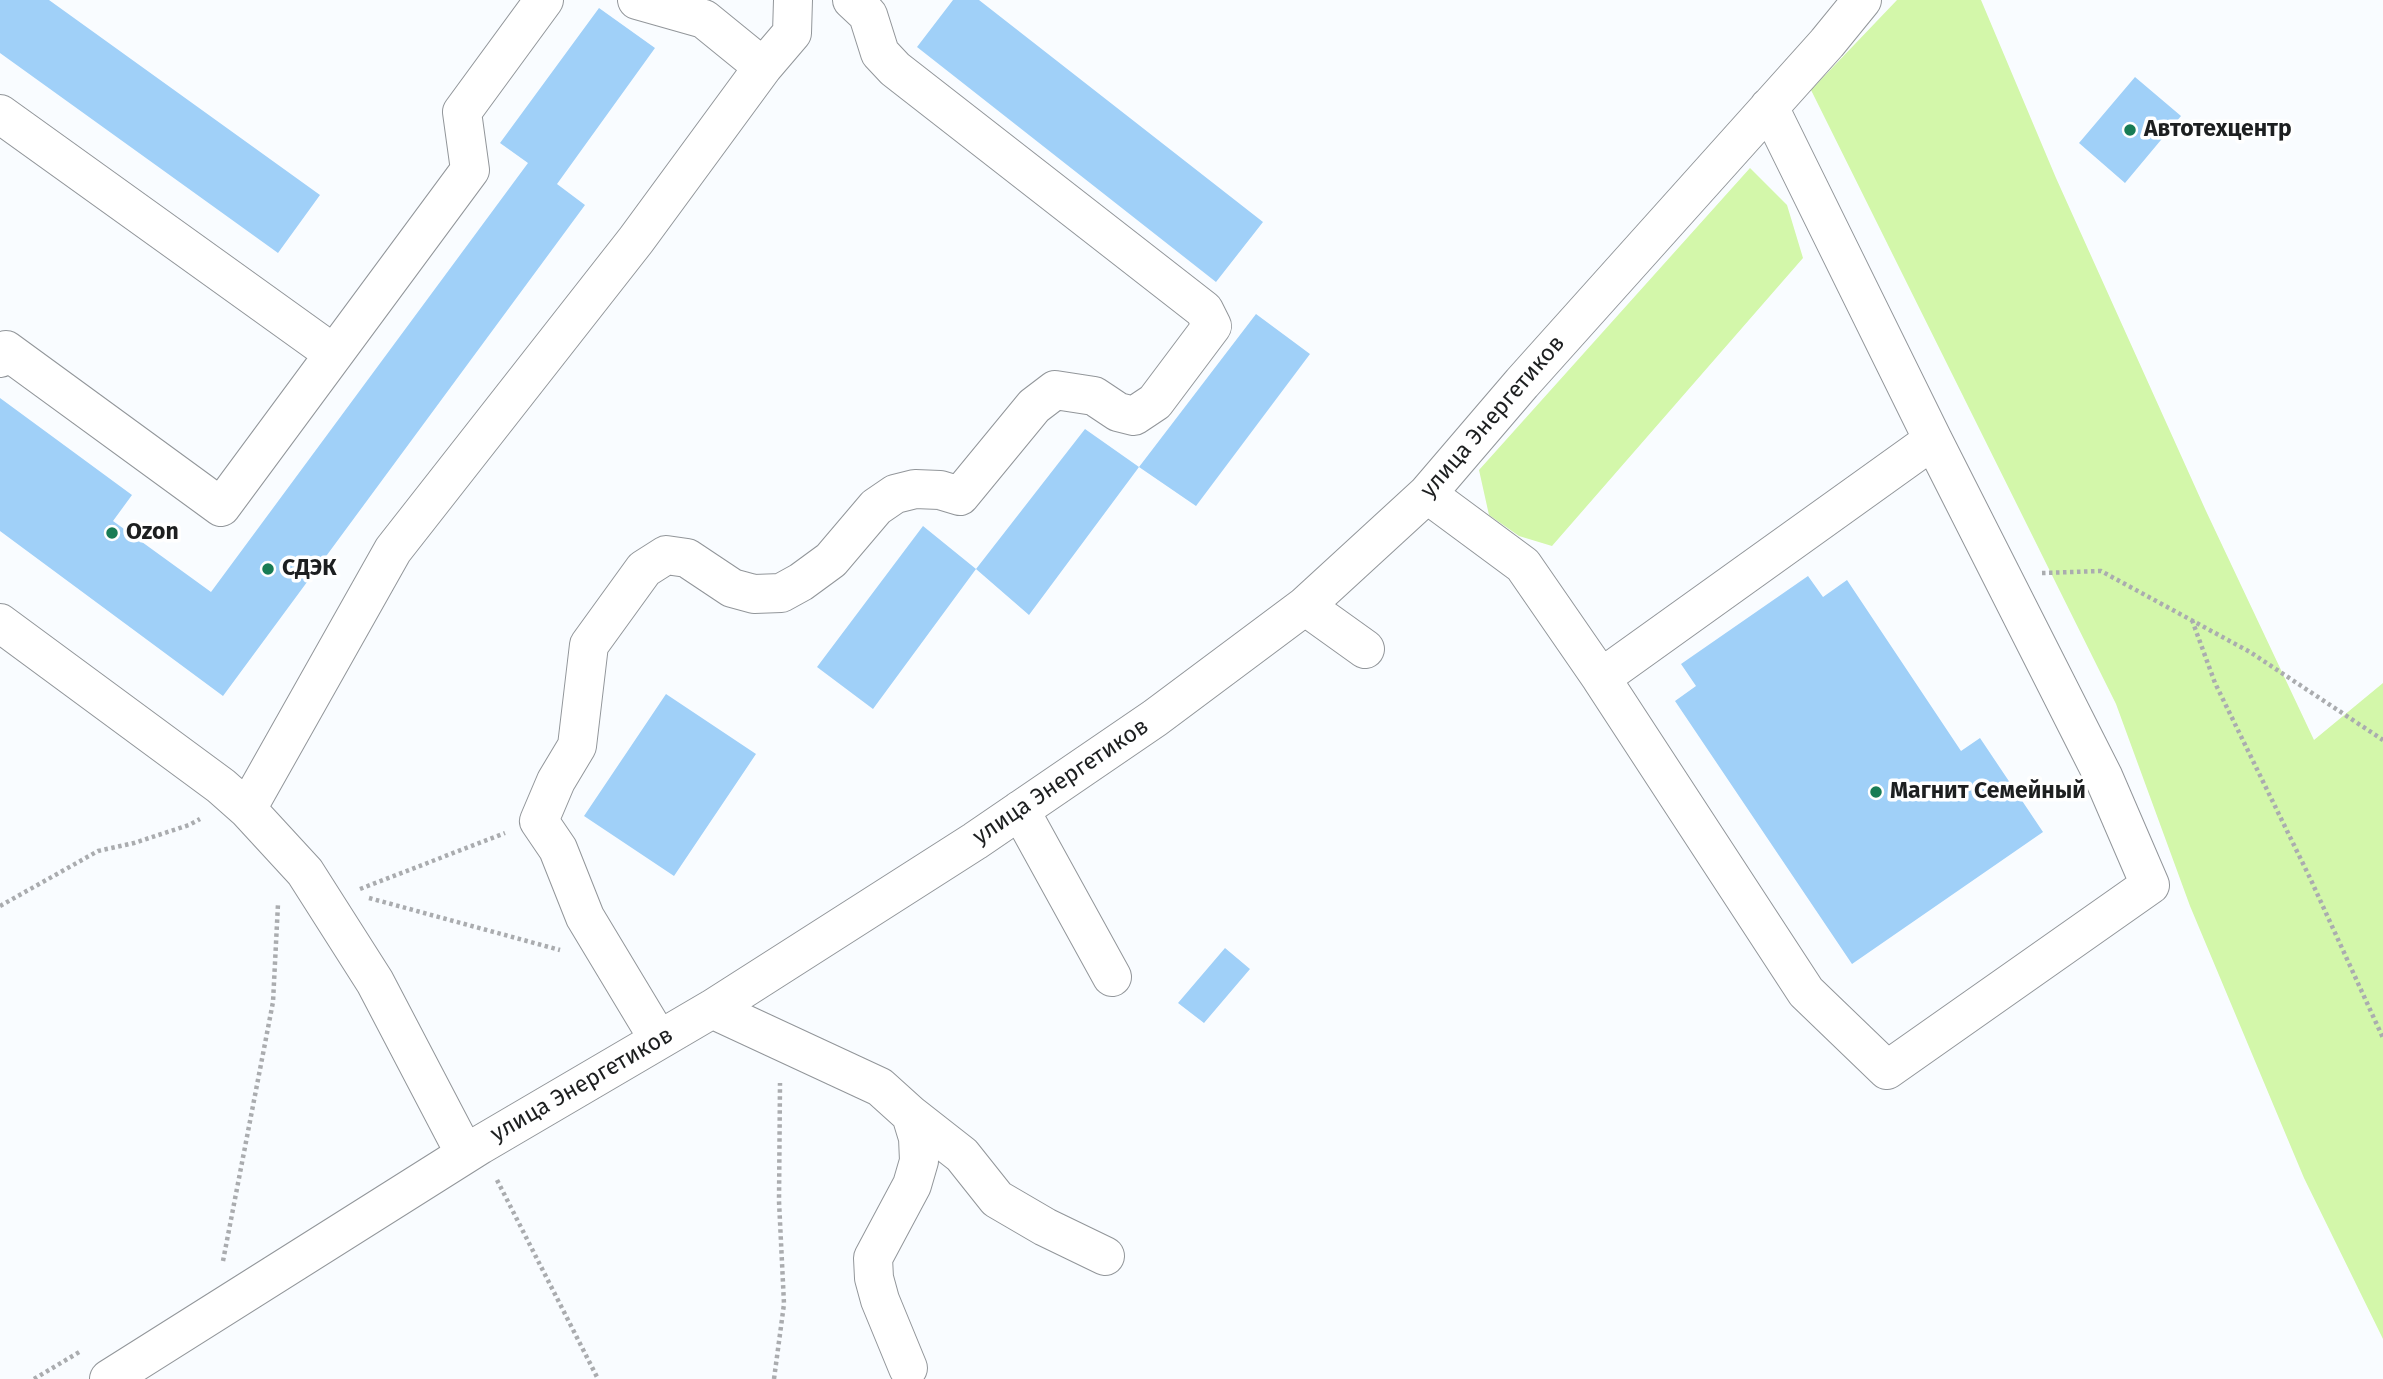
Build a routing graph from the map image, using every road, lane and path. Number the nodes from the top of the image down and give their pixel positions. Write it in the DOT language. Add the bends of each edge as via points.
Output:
graph roads {
  1 [pos="544,0"];
  2 [pos="637,0"];
  3 [pos="793,0"];
  4 [pos="852,0"];
  5 [pos="1862,0"];
  6 [pos="763,67"];
  7 [pos="1769,107"];
  8 [pos="0,114"];
  9 [pos="334,354"];
  10 [pos="0,358"];
  11 [pos="1933,440"];
  12 [pos="1427,494"];
  13 [pos="2036,573"];
  14 [pos="1306,606"];
  15 [pos="2192,620"];
  16 [pos="0,623"];
  17 [pos="1365,649"];
  18 [pos="1601,678"];
  19 [pos="2383,740"];
  20 [pos="241,804"];
  21 [pos="1020,810"];
  22 [pos="539,821"];
  23 [pos="282,847"];
  24 [pos="349,893"];
  25 [pos="362,897"];
  26 [pos="0,906"];
  27 [pos="561,950"];
  28 [pos="1112,977"];
  29 [pos="712,1009"];
  30 [pos="2383,1038"];
  31 [pos="659,1040"];
  32 [pos="796,1048"];
  33 [pos="912,1115"];
  34 [pos="472,1149"];
  35 [pos="1105,1256"];
  36 [pos="222,1266"];
  37 [pos="908,1368"];
  38 [pos="109,1379"];
  39 [pos="598,1379"];
  40 [pos="774,1379"];
  1 -- 9 [label="street" via="462,112 470,170"];
  2 -- 6 [label="street" via="704,19"];
  3 -- 6 [label="street" via="792,33"];
  4 -- 22 [label="street" via="868,15 880,53 894,69 1204,310 1212,326 1155,402 1134,416 1118,412 1094,396 1055,390 1034,406 960,496 940,489 895,494 876,507 831,560 781,593 754,594 732,587 687,558 666,555 644,569 589,645 577,746"];
  5 -- 7 [label="street, улица Энергетиков"];
  6 -- 20 [label="street" via="636,240 393,550"];
  7 -- 11 [label="street"];
  7 -- 12 [label="street, улица Энергетиков"];
  8 -- 9 [label="street"];
  9 -- 10 [label="street" via="221,507 6,350"];
  11 -- 18 [label="street"];
  11 -- 18 [label="street" via="2103,776 2150,885 1886,1070 1807,992"];
  12 -- 14 [label="street, улица Энергетиков"];
  12 -- 18 [label="street" via="1523,565"];
  13 -- 15 [label="path" via="2101,571"];
  14 -- 17 [label="street"];
  14 -- 21 [label="street, улица Энергетиков"];
  15 -- 19 [label="path"];
  15 -- 30 [label="path" via="2215,683"];
  16 -- 20 [label="street"];
  20 -- 23 [label="street"];
  20 -- 26 [label="path" via="189,825 98,851"];
  21 -- 28 [label="street"];
  21 -- 29 [label="street, улица Энергетиков"];
  22 -- 24 [label="path"];
  22 -- 31 [label="street" via="558,849 585,917"];
  23 -- 34 [label="street" via="305,872 375,982"];
  23 -- 36 [label="path" via="273,1002"];
  25 -- 27 [label="path"];
  29 -- 31 [label="street, улица Энергетиков"];
  29 -- 32 [label="street"];
  31 -- 34 [label="street, улица Энергетиков"];
  32 -- 33 [label="street" via="880,1087"];
  32 -- 40 [label="path" via="780,1068 784,1304"];
  33 -- 35 [label="street" via="962,1154 997,1199"];
  33 -- 37 [label="street" via="919,1161 912,1185 873,1258 880,1300"];
  34 -- 38 [label="street, улица Энергетиков"];
  34 -- 39 [label="path"];
}
